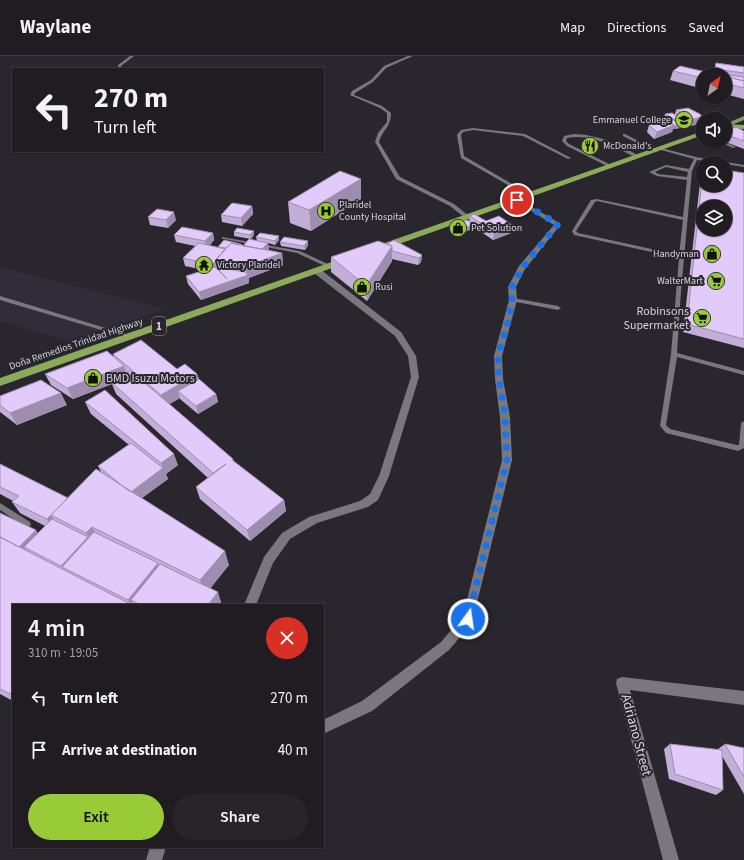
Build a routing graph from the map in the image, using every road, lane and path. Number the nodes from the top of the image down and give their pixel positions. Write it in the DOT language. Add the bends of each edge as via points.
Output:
graph roads {
  1 [pos="132,56"];
  2 [pos="411,56"];
  3 [pos="120,68"];
  4 [pos="744,118"];
  5 [pos="732,123"];
  6 [pos="732,126"];
  7 [pos="744,127"];
  8 [pos="624,135"];
  9 [pos="696,136"];
  10 [pos="659,150"];
  11 [pos="638,157"];
  12 [pos="569,158"];
  13 [pos="696,158"];
  14 [pos="732,164"];
  15 [pos="611,166"];
  16 [pos="744,166"];
  17 [pos="690,171"];
  18 [pos="690,179"];
  19 [pos="529,195"];
  20 [pos="517,200"];
  21 [pos="467,217"];
  22 [pos="685,219"];
  23 [pos="224,238"];
  24 [pos="373,251"];
  25 [pos="681,257"];
  26 [pos="351,259"];
  27 [pos="329,266"];
  28 [pos="317,271"];
  29 [pos="0,298"];
  30 [pos="512,300"];
  31 [pos="558,308"];
  32 [pos="130,336"];
  33 [pos="674,354"];
  34 [pos="744,372"];
  35 [pos="0,382"];
  36 [pos="744,423"];
  37 [pos="0,506"];
  38 [pos="27,524"];
  39 [pos="250,604"];
  40 [pos="744,698"];
  41 [pos="324,728"];
  42 [pos="158,848"];
  43 [pos="154,860"];
  44 [pos="671,860"];
  1 -- 3 [label="lane"];
  2 -- 21 [label="lane" via="385,67 372,81 352,95 389,113 389,122 380,133 377,142 398,178 452,205"];
  4 -- 5 [label="main road"];
  6 -- 7 [label="highway"];
  8 -- 10 [label="lane"];
  9 -- 10 [label="highway"];
  10 -- 11 [label="highway"];
  10 -- 13 [label="lane"];
  11 -- 15 [label="highway"];
  11 -- 15 [label="lane" via="594,138 576,135 565,137 564,141 568,145"];
  12 -- 19 [label="lane" via="524,135 473,128 462,131 459,135 462,157"];
  13 -- 17 [label="lane"];
  14 -- 16 [label="lane"];
  15 -- 19 [label="highway"];
  17 -- 18 [label="lane"];
  17 -- 18 [label="lane" via="666,166 651,172"];
  18 -- 22 [label="lane"];
  19 -- 20 [label="highway"];
  20 -- 21 [label="highway"];
  20 -- 30 [label="street" via="558,224 522,268 512,287"];
  21 -- 24 [label="highway"];
  22 -- 25 [label="lane"];
  22 -- 25 [label="lane" via="597,200 593,201 574,231 576,234"];
  23 -- 27 [label="lane" via="298,252"];
  25 -- 33 [label="lane"];
  26 -- 27 [label="highway, Doña Remedios Trinidad Highway / 1"];
  27 -- 28 [label="highway, Doña Remedios Trinidad Highway / 1"];
  28 -- 32 [label="highway, Doña Remedios Trinidad Highway / 1"];
  28 -- 39 [label="street" via="398,334 412,356 415,377 384,476 374,497 364,504 313,520 286,536 268,560"];
  29 -- 32 [label="lane"];
  30 -- 31 [label="lane"];
  30 -- 41 [label="street" via="498,356 507,460 468,619 445,646 367,706"];
  32 -- 35 [label="highway, Doña Remedios Trinidad Highway / 1"];
  33 -- 34 [label="lane"];
  33 -- 36 [label="lane" via="663,426 668,431 738,448 742,446"];
  37 -- 38 [label="lane"];
  40 -- 44 [label="street, Adriano Street" via="622,682"];
  42 -- 43 [label="street"];
}
